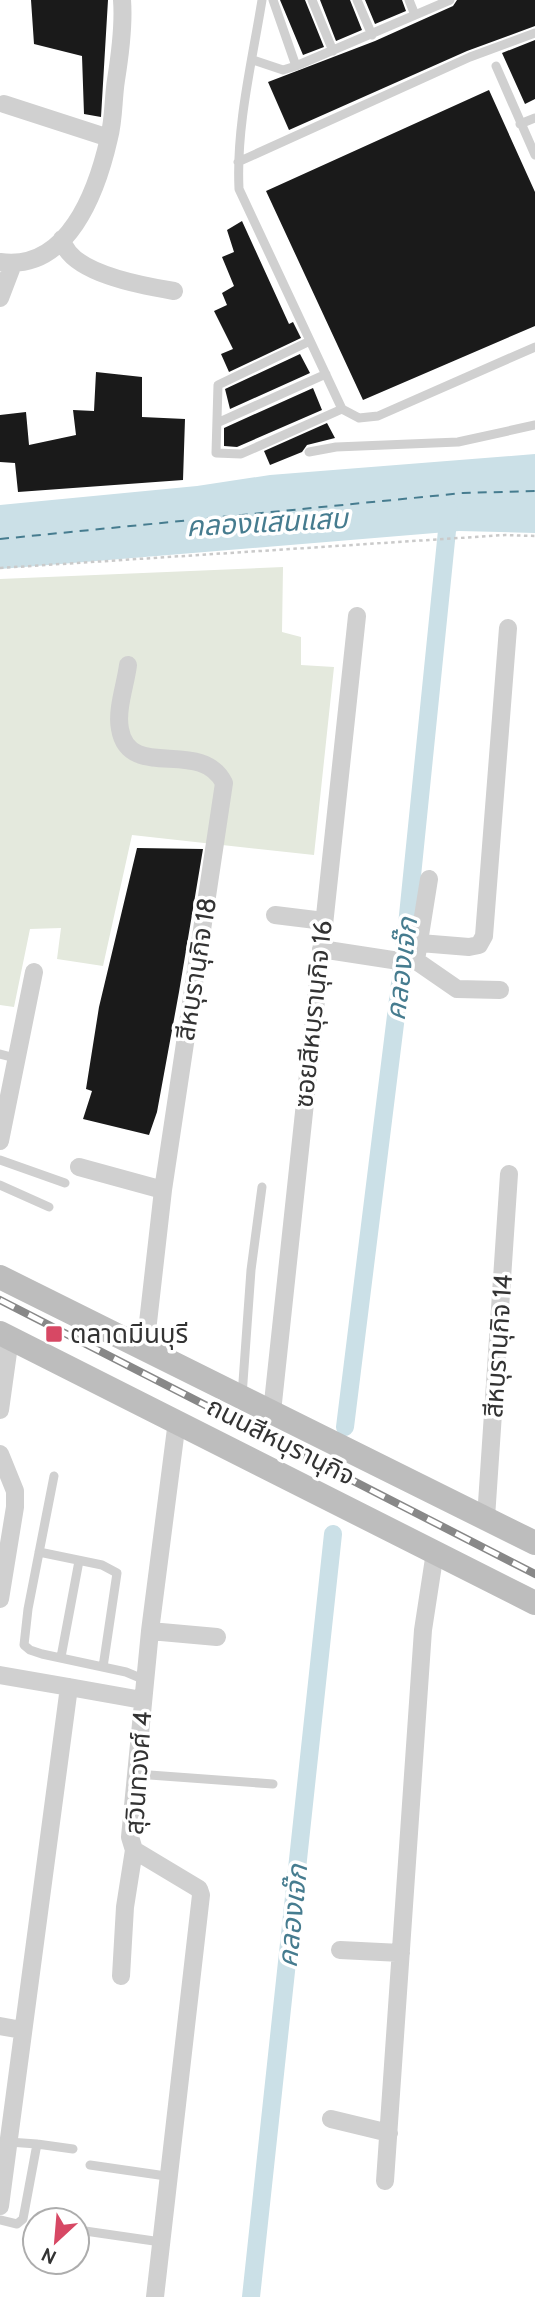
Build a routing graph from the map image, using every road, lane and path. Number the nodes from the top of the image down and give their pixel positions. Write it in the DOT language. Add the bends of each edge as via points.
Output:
graph roads {
  1 [pos="122,0"];
  2 [pos="262,0"];
  3 [pos="273,0"];
  4 [pos="312,0"];
  5 [pos="357,0"];
  6 [pos="409,0"];
  7 [pos="450,0"];
  8 [pos="415,15"];
  9 [pos="535,33"];
  10 [pos="372,34"];
  11 [pos="333,51"];
  12 [pos="253,60"];
  13 [pos="296,66"];
  14 [pos="496,66"];
  15 [pos="4,104"];
  16 [pos="535,118"];
  17 [pos="520,124"];
  18 [pos="109,138"];
  19 [pos="535,155"];
  20 [pos="238,162"];
  21 [pos="62,239"];
  22 [pos="6,263"];
  23 [pos="174,291"];
  24 [pos="0,298"];
  25 [pos="310,341"];
  26 [pos="535,347"];
  27 [pos="326,374"];
  28 [pos="342,409"];
  29 [pos="217,423"];
  30 [pos="535,425"];
  31 [pos="309,452"];
  32 [pos="535,536"];
  33 [pos="0,568"];
  34 [pos="357,615"];
  35 [pos="508,628"];
  36 [pos="128,665"];
  37 [pos="429,879"];
  38 [pos="275,915"];
  39 [pos="324,921"];
  40 [pos="420,943"];
  41 [pos="321,949"];
  42 [pos="415,960"];
  43 [pos="34,972"];
  44 [pos="500,990"];
  45 [pos="7,1056"];
  46 [pos="0,1141"];
  47 [pos="0,1160"];
  48 [pos="79,1167"];
  49 [pos="509,1174"];
  50 [pos="65,1183"];
  51 [pos="0,1185"];
  52 [pos="262,1187"];
  53 [pos="163,1190"];
  54 [pos="49,1207"];
  55 [pos="0,1277"];
  56 [pos="5,1335"];
  57 [pos="145,1349"];
  58 [pos="242,1397"];
  59 [pos="0,1410"];
  60 [pos="272,1412"];
  61 [pos="177,1421"];
  62 [pos="0,1454"];
  63 [pos="54,1476"];
  64 [pos="486,1518"];
  65 [pos="535,1542"];
  66 [pos="39,1552"];
  67 [pos="435,1552"];
  68 [pos="79,1561"];
  69 [pos="0,1599"];
  70 [pos="535,1603"];
  71 [pos="150,1631"];
  72 [pos="217,1637"];
  73 [pos="61,1657"];
  74 [pos="103,1667"];
  75 [pos="0,1675"];
  76 [pos="145,1680"];
  77 [pos="69,1687"];
  78 [pos="142,1700"];
  79 [pos="136,1774"];
  80 [pos="273,1784"];
  81 [pos="134,1850"];
  82 [pos="340,1950"];
  83 [pos="401,1953"];
  84 [pos="121,1976"];
  85 [pos="0,2026"];
  86 [pos="22,2030"];
  87 [pos="8,2087"];
  88 [pos="331,2119"];
  89 [pos="389,2133"];
  90 [pos="9,2142"];
  91 [pos="37,2144"];
  92 [pos="73,2149"];
  93 [pos="90,2165"];
  94 [pos="166,2176"];
  95 [pos="386,2181"];
  96 [pos="0,2206"];
  97 [pos="0,2220"];
  98 [pos="91,2232"];
  99 [pos="161,2242"];
  100 [pos="155,2297"];
  1 -- 18 [label="street"];
  2 -- 12 [label="lane"];
  3 -- 13 [label="lane"];
  4 -- 11 [label="lane"];
  5 -- 10 [label="lane"];
  6 -- 8 [label="lane"];
  7 -- 8 [label="lane"];
  8 -- 10 [label="lane"];
  9 -- 20 [label="lane" via="470,57"];
  10 -- 11 [label="lane"];
  11 -- 13 [label="lane"];
  12 -- 13 [label="lane" via="283,70"];
  12 -- 20 [label="lane"];
  14 -- 17 [label="lane"];
  15 -- 18 [label="street"];
  16 -- 17 [label="lane"];
  17 -- 19 [label="lane"];
  18 -- 21 [label="street" via="92,198"];
  20 -- 25 [label="lane" via="239,189"];
  21 -- 22 [label="street" via="38,257"];
  21 -- 23 [label="street" via="64,248 80,264 147,287"];
  22 -- 24 [label="street"];
  25 -- 27 [label="lane"];
  25 -- 29 [label="lane" via="218,385"];
  26 -- 28 [label="lane" via="378,416 359,418"];
  27 -- 28 [label="lane"];
  27 -- 29 [label="lane"];
  28 -- 29 [label="lane" via="227,456 216,453"];
  30 -- 31 [label="lane" via="458,442"];
  32 -- 33 [label="path"];
  34 -- 39 [label="street, ซอยสีหบุรานุกิจ 16"];
  35 -- 40 [label="street" via="484,936 479,945 469,947"];
  36 -- 53 [label="street, สีหบุรานุกิจ 18" via="119,727 126,746 142,756 202,761 217,769 224,783"];
  37 -- 40 [label="street"];
  38 -- 39 [label="street"];
  39 -- 41 [label="street, ซอยสีหบุรานุกิจ 16"];
  40 -- 42 [label="street"];
  41 -- 42 [label="street"];
  41 -- 60 [label="street, ซอยสีหบุรานุกิจ 16"];
  42 -- 44 [label="street" via="457,989"];
  43 -- 45 [label="street"];
  45 -- 46 [label="street"];
  47 -- 50 [label="lane"];
  48 -- 53 [label="street"];
  49 -- 64 [label="street, สีหบุรานุกิจ 14"];
  51 -- 54 [label="lane"];
  52 -- 58 [label="lane"];
  53 -- 57 [label="street, สีหบุรานุกิจ 18"];
  55 -- 57 [label="main road, ถนนสีหบุรานุกิจ"];
  56 -- 59 [label="street"];
  56 -- 61 [label="main road, ถนนสีหบุรานุกิจ"];
  57 -- 58 [label="main road, ถนนสีหบุรานุกิจ"];
  58 -- 60 [label="main road, ถนนสีหบุรานุกิจ"];
  60 -- 64 [label="main road, ถนนสีหบุรานุกิจ"];
  61 -- 67 [label="main road, ถนนสีหบุรานุกิจ"];
  61 -- 71 [label="street, สุวินทวงศ์ 4"];
  62 -- 69 [label="street" via="15,1492"];
  63 -- 66 [label="lane"];
  64 -- 65 [label="main road, ถนนสีหบุรานุกิจ"];
  66 -- 68 [label="lane"];
  66 -- 73 [label="lane" via="24,1645"];
  67 -- 70 [label="main road, ถนนสีหบุรานุกิจ"];
  67 -- 83 [label="street" via="423,1630"];
  68 -- 73 [label="lane"];
  68 -- 74 [label="lane" via="117,1573"];
  71 -- 72 [label="street"];
  71 -- 76 [label="street, สุวินทวงศ์ 4"];
  73 -- 74 [label="lane"];
  74 -- 76 [label="lane"];
  75 -- 77 [label="street"];
  76 -- 78 [label="street, สุวินทวงศ์ 4"];
  77 -- 78 [label="street"];
  77 -- 86 [label="street"];
  78 -- 79 [label="street, สุวินทวงศ์ 4"];
  79 -- 80 [label="lane"];
  79 -- 81 [label="street, สุวินทวงศ์ 4" via="130,1838"];
  81 -- 84 [label="street"];
  81 -- 94 [label="street, สุวินทวงศ์ 4" via="199,1889 201,1895"];
  82 -- 83 [label="street"];
  83 -- 89 [label="street"];
  85 -- 86 [label="street"];
  86 -- 87 [label="street"];
  87 -- 90 [label="street"];
  88 -- 89 [label="street"];
  89 -- 95 [label="street"];
  90 -- 91 [label="lane"];
  90 -- 96 [label="street"];
  91 -- 92 [label="lane"];
  91 -- 97 [label="lane" via="23,2219 17,2224"];
  93 -- 94 [label="lane"];
  94 -- 99 [label="street, สุวินทวงศ์ 4"];
  98 -- 99 [label="lane"];
  99 -- 100 [label="street, สุวินทวงศ์ 4"];
}
